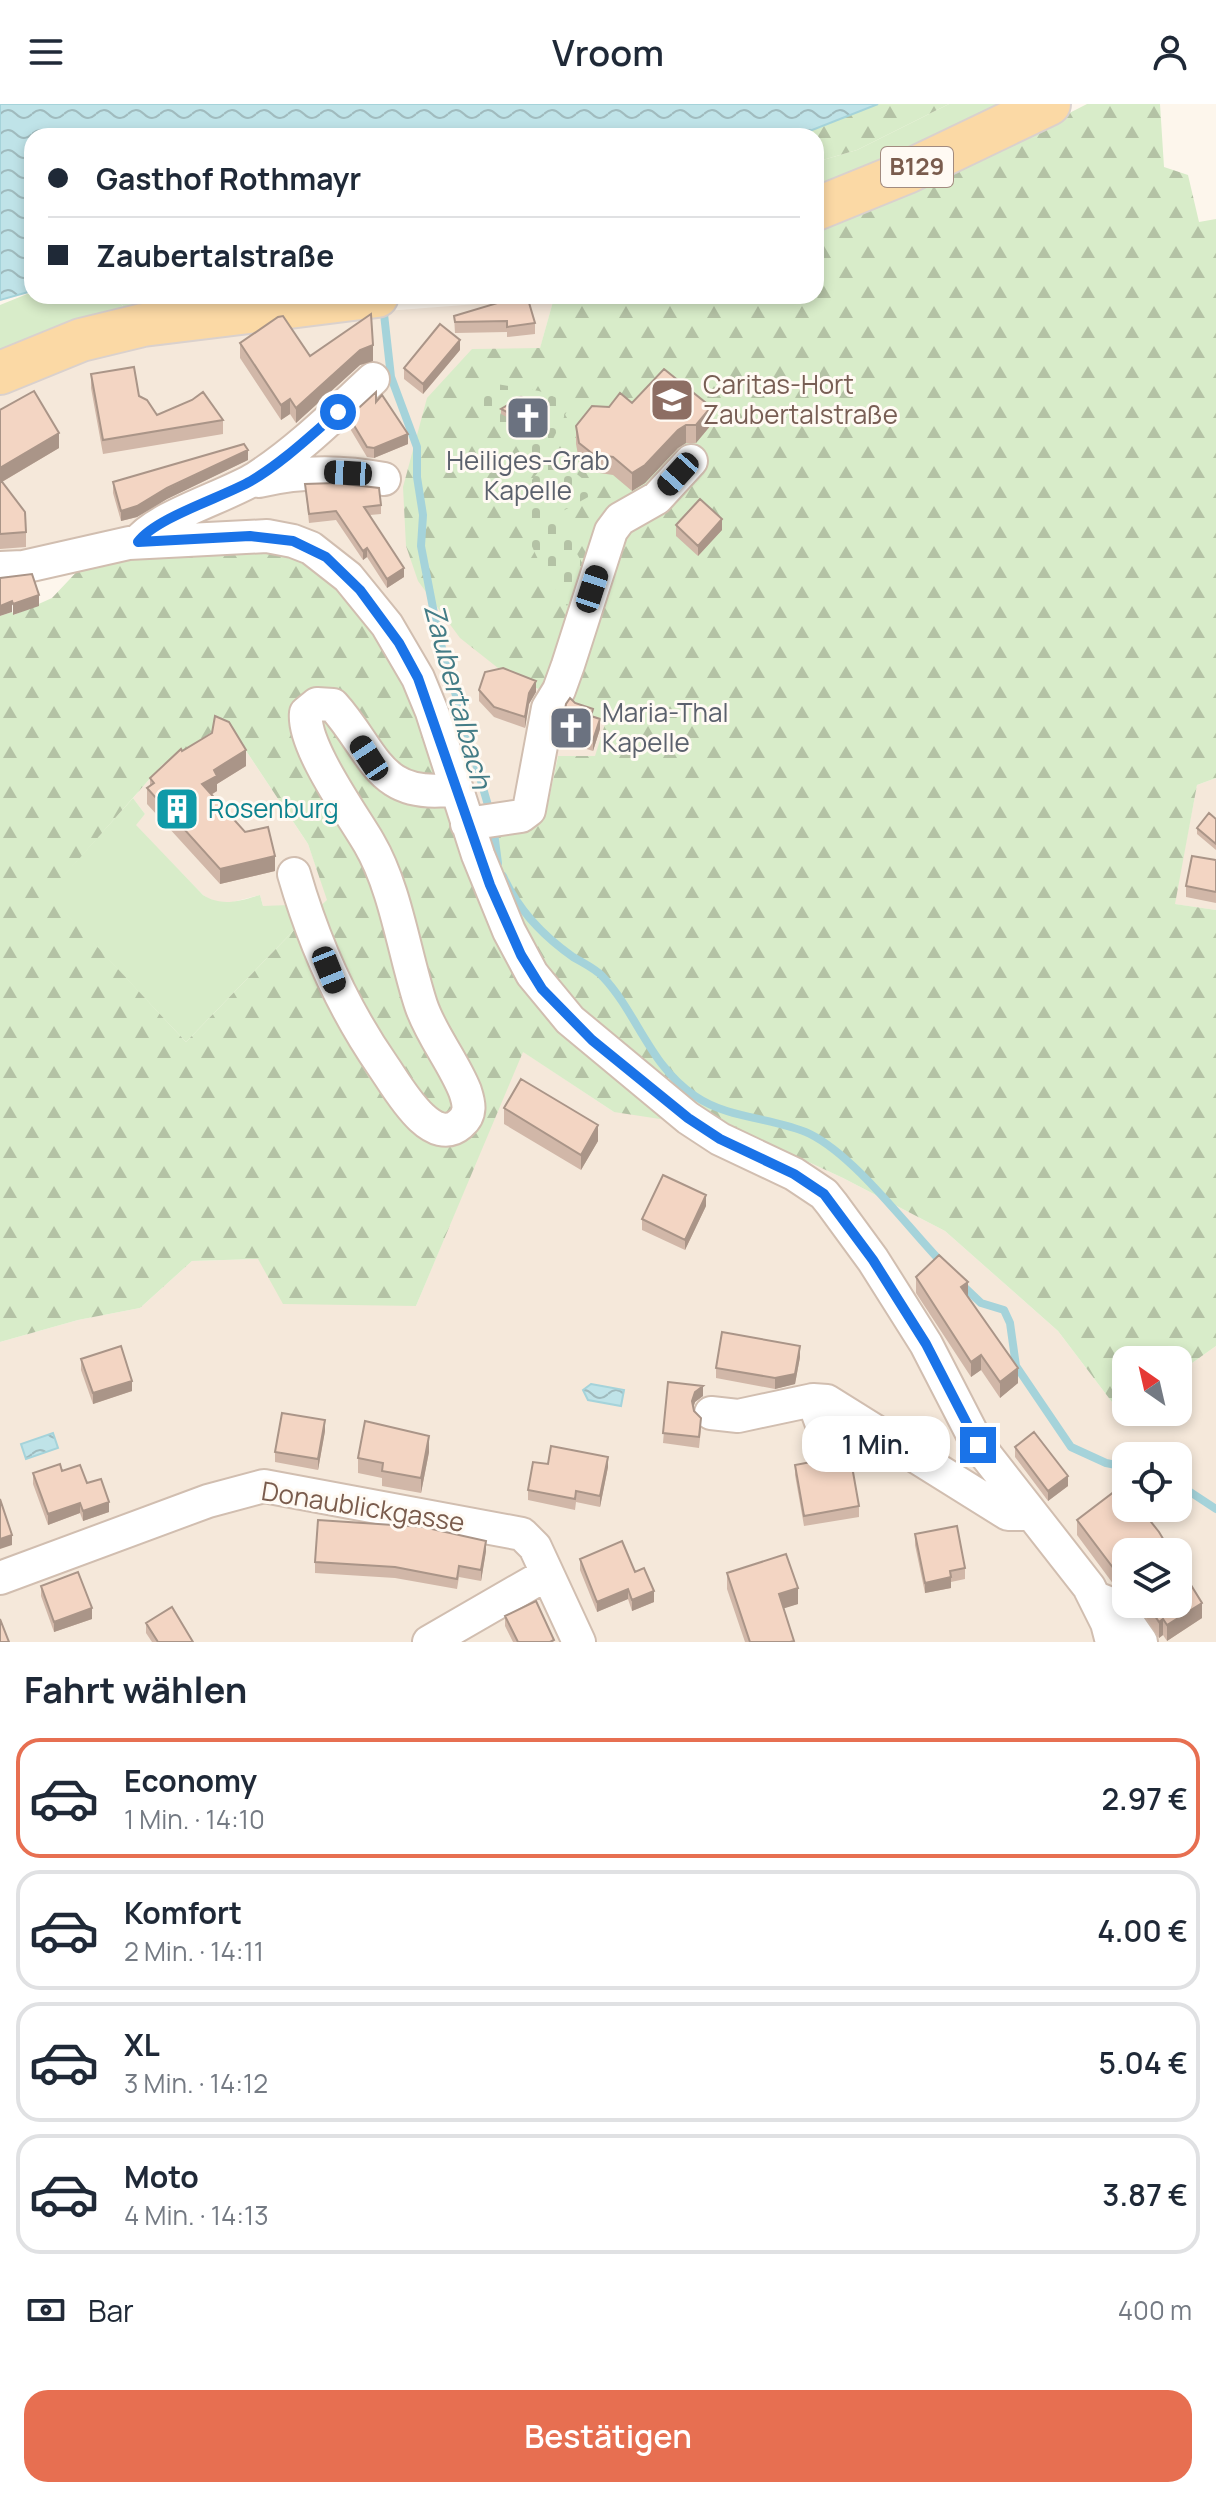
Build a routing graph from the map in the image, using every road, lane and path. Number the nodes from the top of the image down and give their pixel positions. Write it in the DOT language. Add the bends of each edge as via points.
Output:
graph roads {
  1 [pos="1032,112"];
  2 [pos="824,206"];
  3 [pos="312,304"];
  4 [pos="0,373"];
  5 [pos="373,379"];
  6 [pos="691,461"];
  7 [pos="384,479"];
  8 [pos="240,486"];
  9 [pos="138,542"];
  10 [pos="0,568"];
  11 [pos="456,789"];
  12 [pos="487,821"];
  13 [pos="294,874"];
  14 [pos="813,1400"];
  15 [pos="711,1413"];
  16 [pos="824,1459"];
  17 [pos="1027,1510"];
  18 [pos="547,1574"];
  19 [pos="0,1578"];
  20 [pos="1097,1600"];
  21 [pos="429,1642"];
  22 [pos="579,1642"];
  23 [pos="1112,1642"];
  24 [pos="1141,1642"];
  1 -- 2 [label="main road, B129"];
  3 -- 4 [label="main road" via="143,325 71,343"];
  5 -- 8 [label="street" via="298,447"];
  6 -- 12 [label="street" via="657,498 620,519 611,531 568,665 548,708 530,805 524,815"];
  7 -- 8 [label="street" via="316,473"];
  8 -- 9 [label="street"];
  9 -- 10 [label="street"];
  9 -- 11 [label="street" via="267,536 302,544 326,557 372,603 407,657 432,712"];
  11 -- 12 [label="street"];
  11 -- 13 [label="street" via="413,789 394,780 369,758 333,705 317,704 306,713 317,755 376,857 422,1008 470,1104 467,1116 452,1129 434,1128 414,1110 353,1020"];
  12 -- 17 [label="street" via="509,931 554,1003 695,1124 824,1194 926,1344 978,1445"];
  14 -- 15 [label="street" via="738,1416"];
  14 -- 16 [label="street" via="824,1430"];
  14 -- 17 [label="street" via="835,1405 1008,1514"];
  17 -- 20 [label="street"];
  18 -- 19 [label="street, Donaublickgasse" via="535,1547 522,1534 264,1486 208,1501"];
  18 -- 21 [label="street"];
  18 -- 22 [label="street, Donaublickgasse"];
  20 -- 23 [label="street"];
  20 -- 24 [label="street" via="1116,1606"];
}
